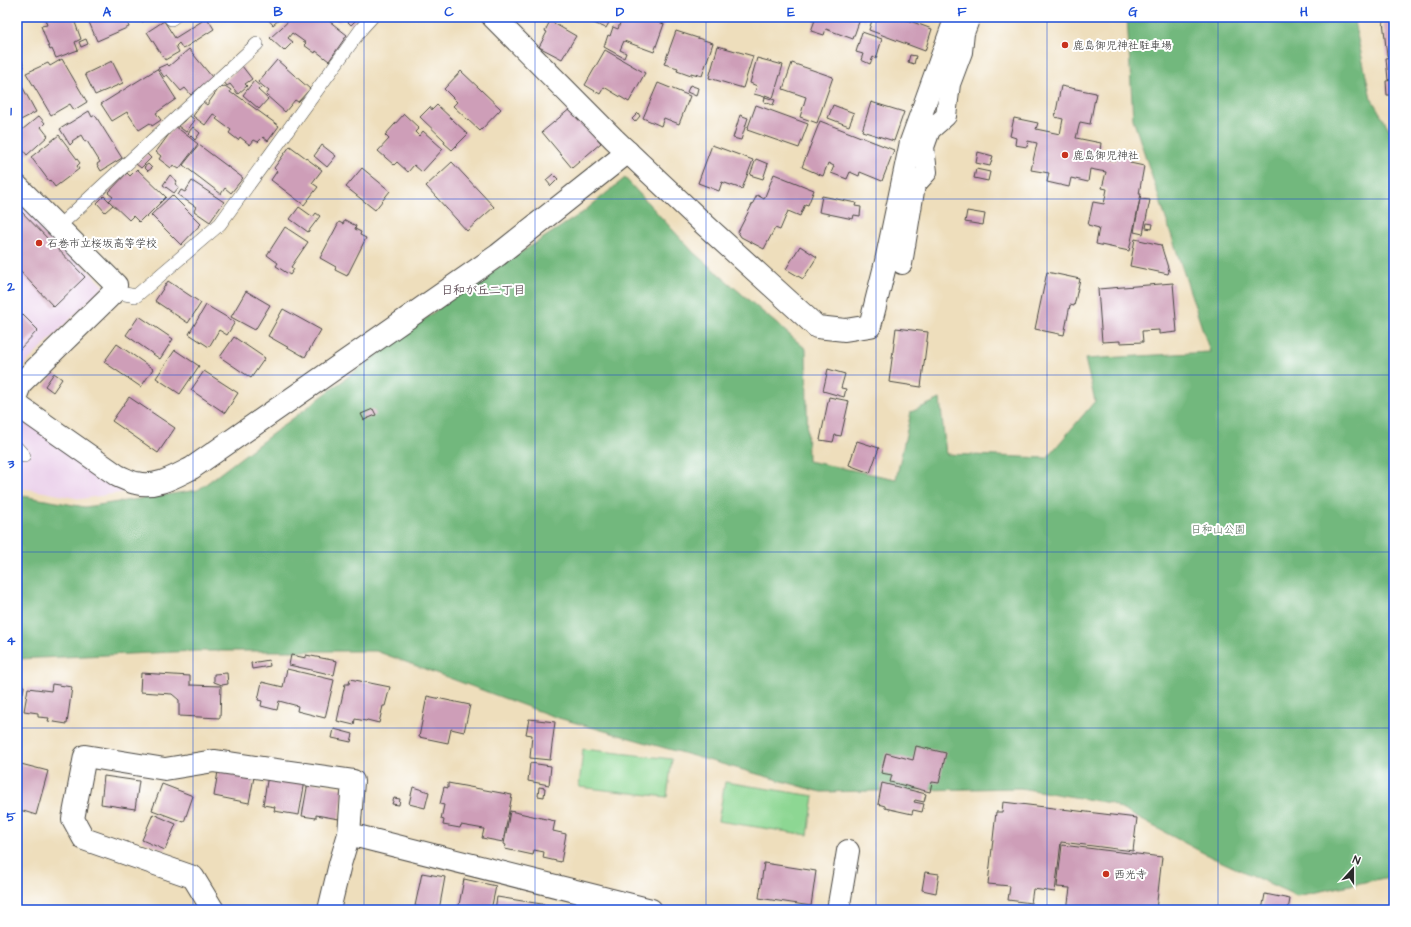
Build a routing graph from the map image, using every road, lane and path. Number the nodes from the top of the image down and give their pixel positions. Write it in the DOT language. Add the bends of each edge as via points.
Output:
graph roads {
  1 [pos="372,17"];
  2 [pos="492,17"];
  3 [pos="956,17"];
  4 [pos="970,17"];
  5 [pos="257,44"];
  6 [pos="628,152"];
  7 [pos="17,186"];
  8 [pos="58,227"];
  9 [pos="902,264"];
  10 [pos="114,292"];
  11 [pos="17,393"];
  12 [pos="21,411"];
  13 [pos="349,834"];
  14 [pos="848,851"];
  15 [pos="213,910"];
  16 [pos="329,910"];
  17 [pos="651,910"];
  18 [pos="838,910"];
  1 -- 10 [label="lane" via="220,224 136,296"];
  2 -- 6 [label="street"];
  3 -- 6 [label="street" via="911,142 870,326 845,330 817,327"];
  4 -- 9 [label="street" via="964,33 962,52 950,84 946,116 930,130 924,148 927,172 915,185"];
  5 -- 8 [label="lane"];
  6 -- 12 [label="street" via="498,255 192,468 168,480 155,484 136,483 118,476"];
  7 -- 8 [label="street"];
  8 -- 10 [label="street" via="116,285"];
  10 -- 11 [label="street" via="21,383"];
  13 -- 15 [label="street" via="354,781 214,761 165,769 85,756 73,819 84,839 192,877"];
  13 -- 16 [label="street"];
  13 -- 17 [label="street"];
  14 -- 18 [label="street"];
}
